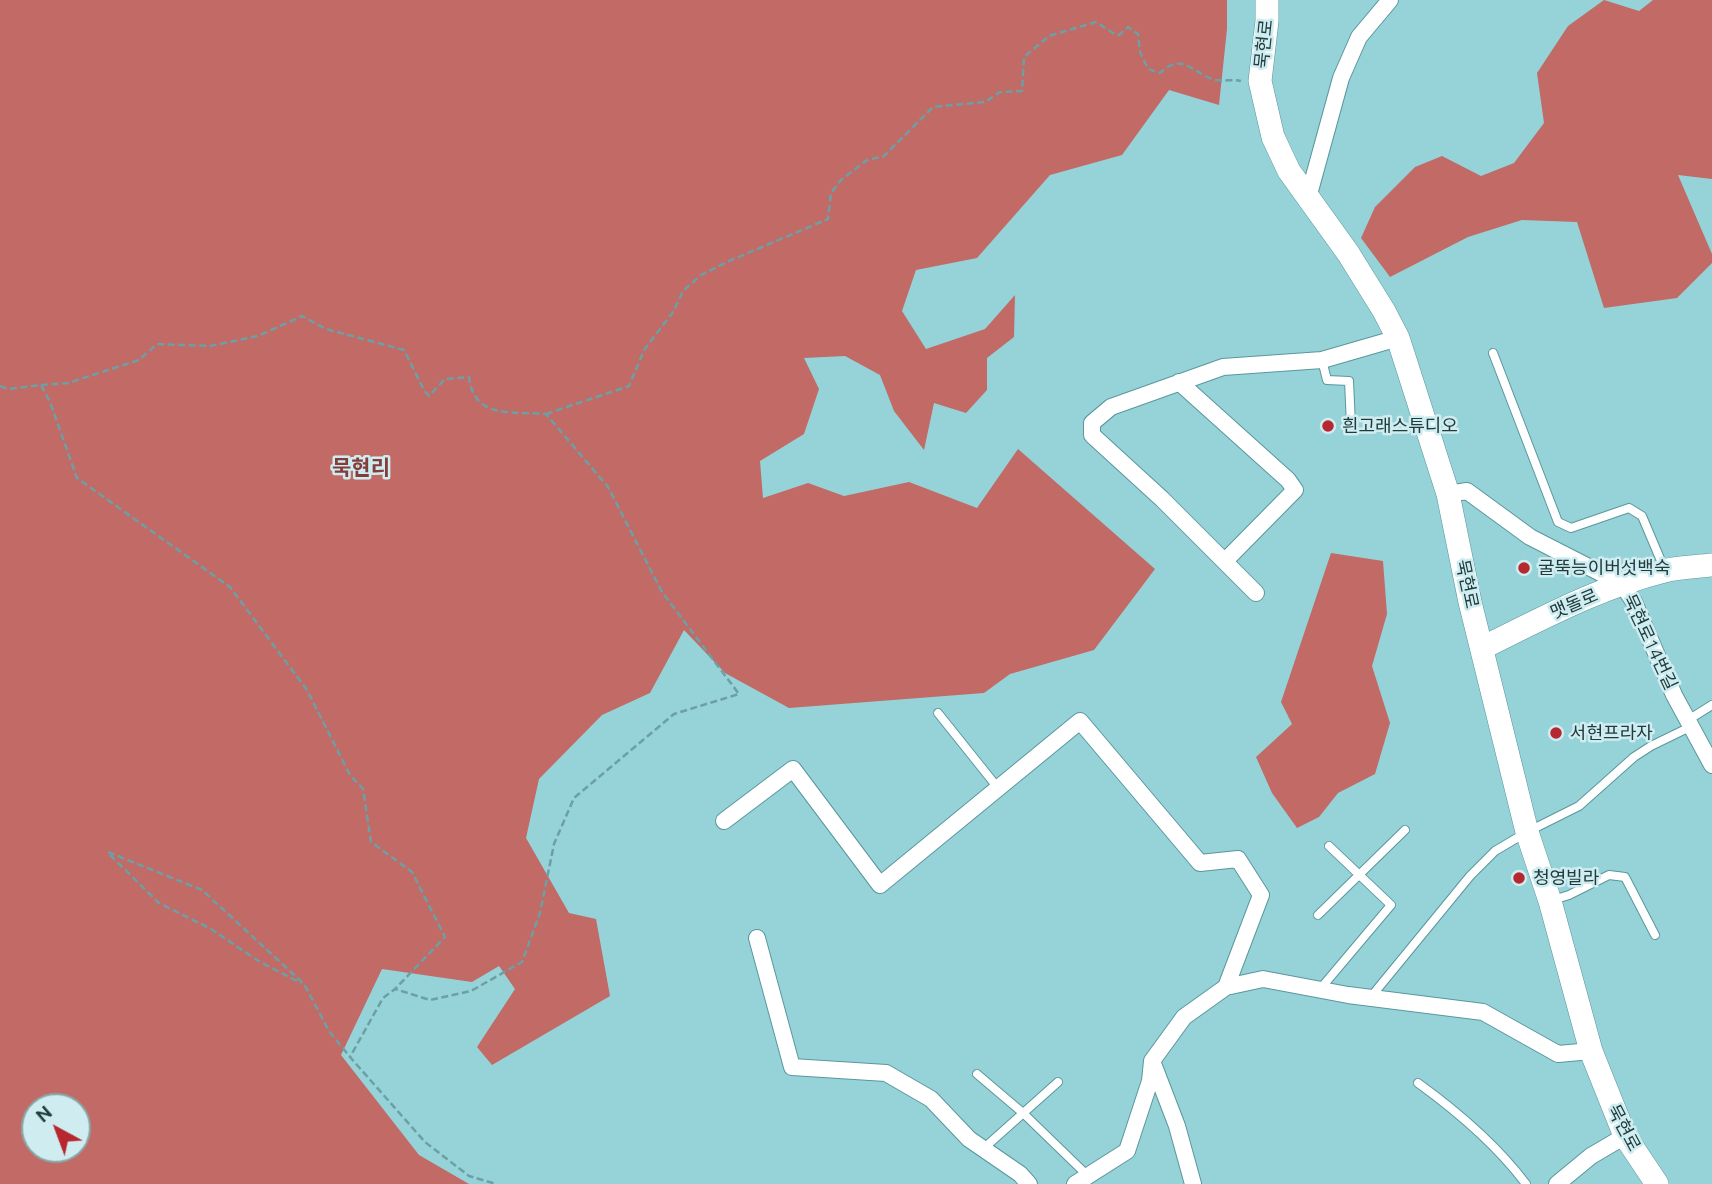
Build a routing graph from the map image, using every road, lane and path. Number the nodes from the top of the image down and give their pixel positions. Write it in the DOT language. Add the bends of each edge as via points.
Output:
graph roads {
  1 [pos="1267,0"];
  2 [pos="1390,0"];
  3 [pos="1260,81"];
  4 [pos="1308,198"];
  5 [pos="1398,338"];
  6 [pos="1493,353"];
  7 [pos="1322,360"];
  8 [pos="1179,383"];
  9 [pos="41,385"];
  10 [pos="0,386"];
  11 [pos="546,414"];
  12 [pos="1351,425"];
  13 [pos="1448,494"];
  14 [pos="1225,561"];
  15 [pos="1712,565"];
  16 [pos="1665,571"];
  17 [pos="1622,584"];
  18 [pos="1256,593"];
  19 [pos="1482,648"];
  20 [pos="1712,705"];
  21 [pos="938,713"];
  22 [pos="1690,723"];
  23 [pos="1712,765"];
  24 [pos="998,788"];
  25 [pos="724,821"];
  26 [pos="1405,830"];
  27 [pos="1527,832"];
  28 [pos="1329,846"];
  29 [pos="1359,874"];
  30 [pos="1550,901"];
  31 [pos="1318,915"];
  32 [pos="1655,935"];
  33 [pos="757,938"];
  34 [pos="304,984"];
  35 [pos="1226,987"];
  36 [pos="1321,988"];
  37 [pos="395,989"];
  38 [pos="1370,998"];
  39 [pos="1591,1051"];
  40 [pos="350,1056"];
  41 [pos="1152,1061"];
  42 [pos="977,1074"];
  43 [pos="1058,1082"];
  44 [pos="1418,1083"];
  45 [pos="1023,1113"];
  46 [pos="1625,1136"];
  47 [pos="983,1149"];
  48 [pos="1082,1181"];
  49 [pos="496,1184"];
  50 [pos="1029,1184"];
  51 [pos="1193,1184"];
  52 [pos="1526,1184"];
  53 [pos="1557,1184"];
  54 [pos="1657,1184"];
  1 -- 3 [label="street, 묵현로"];
  2 -- 4 [label="street" via="1359,37 1341,78"];
  3 -- 4 [label="street, 묵현로" via="1273,137"];
  3 -- 11 [label="path" via="1215,80 1178,64 1160,73 1148,69 1138,34 1128,27 1119,34 1096,22 1049,36 1024,57 1022,92 1000,92 985,102 933,107 884,156 867,160 841,180 831,193 828,219 729,261 701,275 683,291 644,350 629,386"];
  4 -- 5 [label="street, 묵현로" via="1356,265"];
  5 -- 7 [label="street"];
  5 -- 13 [label="street, 묵현로"];
  6 -- 16 [label="lane" via="1558,522 1571,528 1629,508 1642,516"];
  7 -- 8 [label="street" via="1223,367"];
  7 -- 12 [label="lane" via="1327,380 1349,380"];
  8 -- 14 [label="street" via="1295,490"];
  8 -- 14 [label="street" via="1111,407 1092,423 1092,435"];
  9 -- 10 [label="path"];
  9 -- 11 [label="path" via="68,383 139,360 157,344 210,346 258,336 302,316 326,329 404,350 429,396 445,379 469,377 470,389 484,407"];
  9 -- 37 [label="path" via="77,478 230,587 307,690 350,775 363,789 371,842 412,872 445,937"];
  11 -- 37 [label="path" via="608,486 662,592 739,694 674,714 574,797 554,844 540,913 522,962 471,991 430,1000"];
  13 -- 17 [label="street, 묵현로14번길" via="1467,491 1530,537"];
  13 -- 19 [label="street, 묵현로"];
  14 -- 18 [label="street"];
  15 -- 16 [label="street, 맷돌로"];
  16 -- 17 [label="street, 맷돌로"];
  17 -- 19 [label="street, 맷돌로" via="1574,602"];
  17 -- 22 [label="street, 묵현로14번길"];
  19 -- 27 [label="street, 묵현로"];
  20 -- 22 [label="lane"];
  21 -- 24 [label="lane"];
  22 -- 23 [label="street, 묵현로14번길"];
  22 -- 27 [label="lane" via="1634,757 1579,806"];
  24 -- 25 [label="street" via="880,885 793,769"];
  24 -- 35 [label="street" via="1080,721 1200,863 1238,859 1261,895"];
  26 -- 29 [label="lane"];
  27 -- 30 [label="street, 묵현로"];
  27 -- 38 [label="lane" via="1495,851 1470,876"];
  28 -- 29 [label="lane"];
  29 -- 31 [label="lane"];
  29 -- 36 [label="lane" via="1391,905"];
  30 -- 32 [label="lane" via="1609,875 1625,877"];
  30 -- 39 [label="street, 묵현로"];
  33 -- 47 [label="street" via="792,1067 887,1073 931,1100"];
  34 -- 34 [label="path" via="202,890 108,852 159,902"];
  34 -- 40 [label="path" via="329,1031"];
  35 -- 36 [label="street" via="1263,979"];
  35 -- 41 [label="street" via="1184,1017"];
  36 -- 38 [label="street"];
  37 -- 40 [label="path" via="383,998"];
  38 -- 39 [label="street" via="1483,1012 1558,1054"];
  39 -- 46 [label="street, 묵현로"];
  40 -- 49 [label="path" via="425,1142 469,1176"];
  41 -- 48 [label="street" via="1127,1152"];
  41 -- 51 [label="street"];
  42 -- 45 [label="lane"];
  43 -- 45 [label="lane"];
  44 -- 52 [label="lane" via="1479,1132"];
  45 -- 47 [label="lane"];
  45 -- 48 [label="lane"];
  46 -- 53 [label="street"];
  46 -- 54 [label="street, 묵현로"];
  47 -- 50 [label="street"];
}
